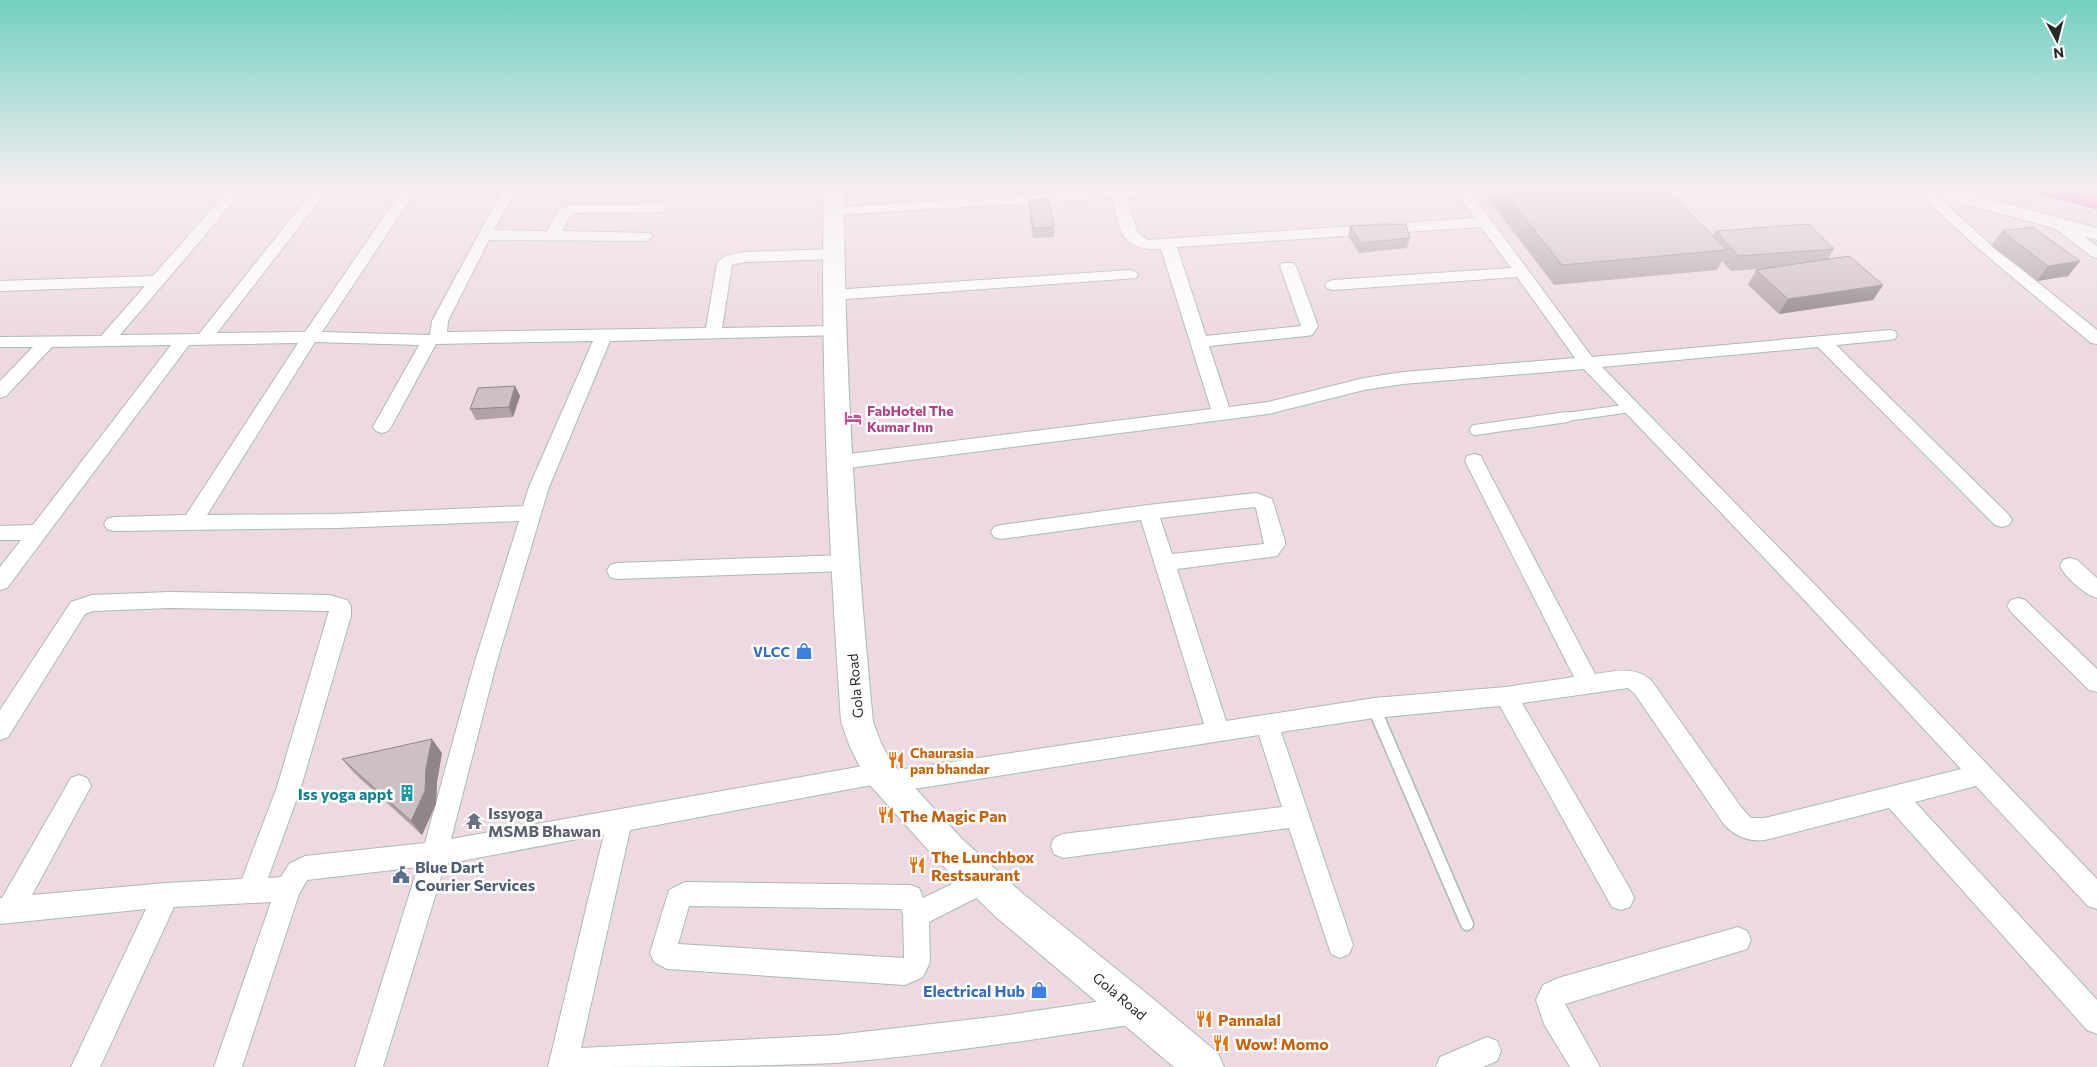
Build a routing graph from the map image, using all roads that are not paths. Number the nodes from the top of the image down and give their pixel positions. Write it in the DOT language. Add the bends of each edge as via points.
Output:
graph roads {
  1 [pos="196,237"];
  2 [pos="284,237"];
  3 [pos="378,237"];
  4 [pos="483,237"];
  5 [pos="834,237"];
  6 [pos="1132,237"];
  7 [pos="1272,237"];
  8 [pos="1496,237"];
  9 [pos="1975,237"];
  10 [pos="2075,237"];
  11 [pos="1168,244"];
  12 [pos="2097,253"];
  13 [pos="834,254"];
  14 [pos="1288,266"];
  15 [pos="1521,272"];
  16 [pos="1130,276"];
  17 [pos="158,281"];
  18 [pos="1333,285"];
  19 [pos="0,286"];
  20 [pos="833,295"];
  21 [pos="835,331"];
  22 [pos="713,334"];
  23 [pos="1889,334"];
  24 [pos="604,335"];
  25 [pos="310,338"];
  26 [pos="436,338"];
  27 [pos="204,339"];
  28 [pos="2097,339"];
  29 [pos="184,340"];
  30 [pos="48,341"];
  31 [pos="106,341"];
  32 [pos="1822,341"];
  33 [pos="0,342"];
  34 [pos="1199,342"];
  35 [pos="1588,363"];
  36 [pos="0,392"];
  37 [pos="1632,408"];
  38 [pos="1222,414"];
  39 [pos="382,427"];
  40 [pos="1475,430"];
  41 [pos="1474,461"];
  42 [pos="841,462"];
  43 [pos="1148,512"];
  44 [pos="531,513"];
  45 [pos="2002,520"];
  46 [pos="192,522"];
  47 [pos="114,524"];
  48 [pos="36,532"];
  49 [pos="1002,532"];
  50 [pos="0,533"];
  51 [pos="844,563"];
  52 [pos="1164,563"];
  53 [pos="2070,566"];
  54 [pos="617,571"];
  55 [pos="0,582"];
  56 [pos="2097,590"];
  57 [pos="2018,606"];
  58 [pos="1589,684"];
  59 [pos="2097,684"];
  60 [pos="1506,696"];
  61 [pos="1374,708"];
  62 [pos="1266,725"];
  63 [pos="0,730"];
  64 [pos="1218,732"];
  65 [pos="1981,774"];
  66 [pos="884,778"];
  67 [pos="79,786"];
  68 [pos="1894,796"];
  69 [pos="1297,816"];
  70 [pos="620,820"];
  71 [pos="1063,846"];
  72 [pos="435,854"];
  73 [pos="983,881"];
  74 [pos="288,889"];
  75 [pos="252,890"];
  76 [pos="166,895"];
  77 [pos="2097,897"];
  78 [pos="1621,898"];
  79 [pos="5,911"];
  80 [pos="916,915"];
  81 [pos="1467,924"];
  82 [pos="1738,940"];
  83 [pos="1340,944"];
  84 [pos="1138,1010"];
  85 [pos="2097,1020"];
  86 [pos="1487,1051"];
  87 [pos="562,1065"];
  88 [pos="85,1067"];
  89 [pos="228,1067"];
  90 [pos="369,1067"];
  91 [pos="1204,1067"];
  92 [pos="1450,1067"];
  93 [pos="1586,1067"];
  1 -- 17 [label="street"];
  2 -- 27 [label="street"];
  3 -- 25 [label="street"];
  4 -- 26 [label="street" via="440,320"];
  5 -- 13 [label="street, Gola Road"];
  6 -- 11 [label="street" via="1145,245"];
  7 -- 11 [label="street"];
  8 -- 15 [label="street"];
  9 -- 28 [label="street"];
  10 -- 12 [label="street"];
  11 -- 34 [label="street"];
  13 -- 20 [label="street, Gola Road"];
  13 -- 22 [label="street" via="745,257 725,263"];
  14 -- 34 [label="street" via="1310,326 1306,331"];
  15 -- 18 [label="street"];
  15 -- 35 [label="street"];
  16 -- 20 [label="street"];
  17 -- 19 [label="street"];
  17 -- 31 [label="street"];
  20 -- 21 [label="street, Gola Road"];
  21 -- 22 [label="street"];
  21 -- 42 [label="street, Gola Road"];
  22 -- 24 [label="street"];
  23 -- 32 [label="street"];
  24 -- 26 [label="street"];
  24 -- 44 [label="street"];
  25 -- 26 [label="street"];
  25 -- 27 [label="street"];
  25 -- 46 [label="street"];
  26 -- 39 [label="street"];
  27 -- 29 [label="street"];
  29 -- 31 [label="street"];
  29 -- 48 [label="street"];
  30 -- 31 [label="street"];
  30 -- 33 [label="street"];
  30 -- 36 [label="street"];
  32 -- 35 [label="street"];
  32 -- 45 [label="street"];
  34 -- 38 [label="street"];
  35 -- 37 [label="street"];
  35 -- 38 [label="street" via="1384,380 1287,404"];
  37 -- 40 [label="lane"];
  37 -- 65 [label="street"];
  38 -- 42 [label="street"];
  41 -- 58 [label="street"];
  42 -- 51 [label="street, Gola Road"];
  43 -- 49 [label="street"];
  43 -- 52 [label="street"];
  43 -- 52 [label="street" via="1256,500 1266,506 1275,541 1270,551"];
  44 -- 46 [label="street" via="337,521"];
  44 -- 72 [label="street" via="486,661"];
  46 -- 47 [label="street"];
  48 -- 50 [label="street"];
  48 -- 55 [label="street"];
  51 -- 54 [label="street"];
  51 -- 66 [label="street, Gola Road" via="857,722 866,747"];
  52 -- 64 [label="street"];
  53 -- 56 [label="street"];
  57 -- 59 [label="street"];
  58 -- 60 [label="street"];
  58 -- 68 [label="street" via="1628,679 1640,683 1732,815 1746,829 1765,829"];
  60 -- 61 [label="street"];
  60 -- 78 [label="street"];
  61 -- 62 [label="street"];
  61 -- 81 [label="lane"];
  62 -- 64 [label="street"];
  62 -- 69 [label="street"];
  63 -- 75 [label="street" via="78,608 85,605 170,600 328,602 340,606 340,616 289,787"];
  64 -- 66 [label="street"];
  65 -- 68 [label="street"];
  65 -- 77 [label="street"];
  66 -- 70 [label="street"];
  66 -- 73 [label="street, Gola Road" via="951,852"];
  67 -- 79 [label="street"];
  68 -- 85 [label="street"];
  69 -- 71 [label="street"];
  69 -- 83 [label="street"];
  70 -- 72 [label="street"];
  70 -- 87 [label="street"];
  72 -- 74 [label="street" via="316,866 298,872"];
  72 -- 90 [label="street"];
  73 -- 80 [label="street"];
  73 -- 84 [label="street, Gola Road"];
  74 -- 75 [label="street"];
  74 -- 89 [label="street"];
  75 -- 76 [label="street"];
  76 -- 79 [label="street"];
  76 -- 88 [label="street"];
  80 -- 80 [label="street" via="917,962 914,968 905,972 667,956 663,953 678,899 685,894 906,897 913,900"];
  82 -- 93 [label="street" via="1553,995 1550,1000 1554,1014"];
  84 -- 87 [label="street" via="836,1049"];
  84 -- 91 [label="street, Gola Road"];
  86 -- 92 [label="street"];
}
